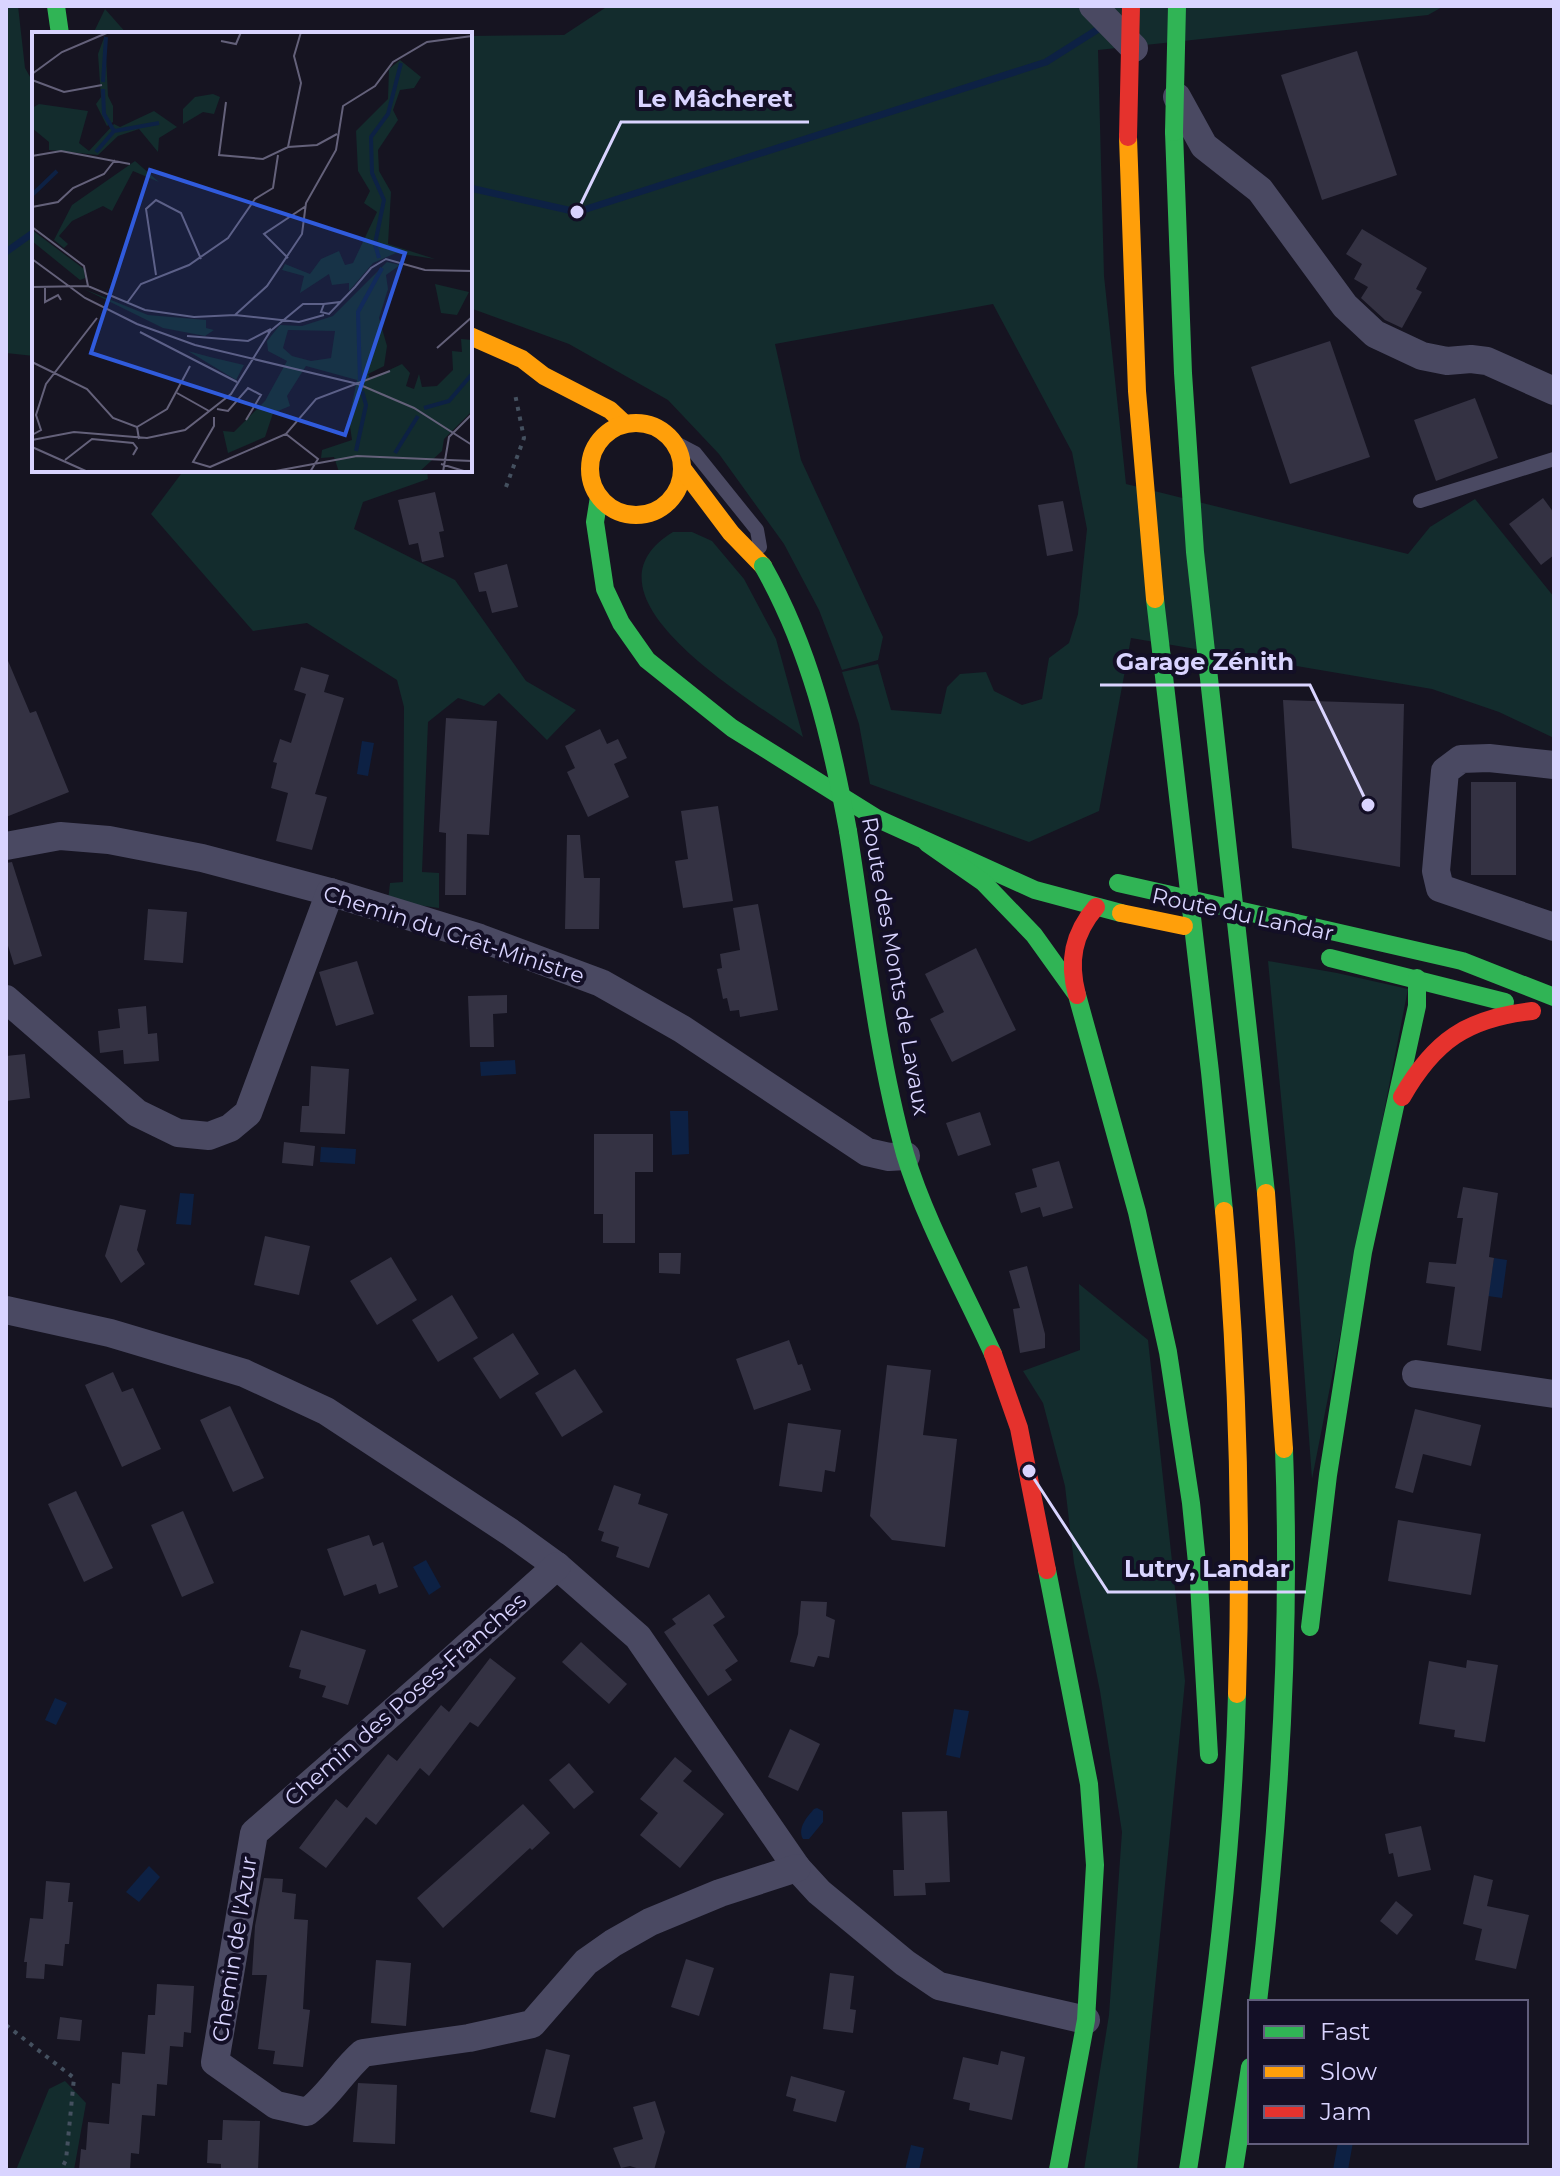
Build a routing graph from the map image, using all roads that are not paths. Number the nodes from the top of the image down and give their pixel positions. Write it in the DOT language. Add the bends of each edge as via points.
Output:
graph roads {
  1 [pos="56,6"];
  2 [pos="1093,6"];
  3 [pos="1131,6"];
  4 [pos="1177,6"];
  5 [pos="60,32"];
  6 [pos="472,337"];
  7 [pos="544,376"];
  8 [pos="1554,391"];
  9 [pos="568,413"];
  10 [pos="625,424"];
  11 [pos="674,442"];
  12 [pos="1554,459"];
  13 [pos="682,468"];
  14 [pos="599,497"];
  15 [pos="1420,501"];
  16 [pos="683,509"];
  17 [pos="637,516"];
  18 [pos="731,533"];
  19 [pos="602,564"];
  20 [pos="763,566"];
  21 [pos="1554,765"];
  22 [pos="927,843"];
  23 [pos="6,846"];
  24 [pos="1020,862"];
  25 [pos="330,892"];
  26 [pos="1116,894"];
  27 [pos="1096,907"];
  28 [pos="1554,927"];
  29 [pos="1254,942"];
  30 [pos="1393,943"];
  31 [pos="1314,954"];
  32 [pos="1417,978"];
  33 [pos="1077,995"];
  34 [pos="1554,997"];
  35 [pos="6,999"];
  36 [pos="1532,1011"];
  37 [pos="1554,1017"];
  38 [pos="1395,1111"];
  39 [pos="906,1156"];
  40 [pos="6,1310"];
  41 [pos="1416,1374"];
  42 [pos="1554,1394"];
  43 [pos="557,1566"];
  44 [pos="1307,1652"];
  45 [pos="1300,1730"];
  46 [pos="1209,1778"];
  47 [pos="254,1833"];
  48 [pos="1210,1852"];
  49 [pos="797,1868"];
  50 [pos="1259,1994"];
  51 [pos="1086,2020"];
  52 [pos="1210,2021"];
  53 [pos="1248,2080"];
  54 [pos="1058,2170"];
  55 [pos="1188,2170"];
  56 [pos="1234,2170"];
  1 -- 5 [label="main road"];
  2 -- 8 [label="street" via="1170,85 1204,146 1260,190 1365,326 1422,356 1487,361"];
  3 -- 52 [label="main road, bridge" via="1133,348 1216,1114 1237,1409 1235,1759"];
  4 -- 50 [label="main road, bridge" via="1179,321 1201,609 1260,1125 1284,1433 1284,1683"];
  6 -- 7 [label="main road" via="522,359"];
  7 -- 9 [label="main road"];
  7 -- 10 [label="main road" via="610,410"];
  10 -- 11 [label="main road" via="652,426"];
  10 -- 14 [label="main road" via="588,445 590,475"];
  11 -- 13 [label="main road"];
  11 -- 20 [label="lane" via="695,453 757,530"];
  12 -- 15 [label="lane"];
  13 -- 16 [label="main road"];
  13 -- 18 [label="main road, Route des Monts de Lavaux"];
  14 -- 17 [label="main road" via="622,514"];
  14 -- 19 [label="main road, Route du Landar" via="595,522"];
  16 -- 17 [label="main road"];
  16 -- 18 [label="main road, Route des Monts de Lavaux"];
  17 -- 19 [label="main road"];
  18 -- 20 [label="main road, Route des Monts de Lavaux"];
  19 -- 22 [label="main road, Route du Landar" via="605,589 647,660 732,728 876,818"];
  20 -- 39 [label="main road, Route des Monts de Lavaux, bridge" via="804,645 829,728 887,1077"];
  21 -- 28 [label="street" via="1461,759 1445,771 1436,871 1440,888"];
  22 -- 24 [label="main road, Route du Landar"];
  22 -- 27 [label="main road, Route du Landar" via="1035,890"];
  22 -- 33 [label="main road" via="983,882 1034,935"];
  23 -- 25 [label="street, Chemin du Crêt-Ministre" via="60,836 109,840"];
  25 -- 35 [label="street" via="248,1113 209,1136 178,1133 137,1113"];
  25 -- 39 [label="street, Chemin du Crêt-Ministre" via="480,938 601,983 682,1029 867,1152"];
  26 -- 27 [label="main road, Route du Landar"];
  26 -- 29 [label="main road, Route du Landar, bridge" via="1217,934"];
  26 -- 30 [label="main road, Route du Landar, bridge" via="1225,907"];
  27 -- 33 [label="main road" via="1072,948"];
  30 -- 32 [label="main road"];
  30 -- 34 [label="main road, Route du Landar" via="1485,968"];
  31 -- 32 [label="main road, Route du Landar"];
  32 -- 36 [label="main road, Route du Landar"];
  32 -- 38 [label="main road" via="1417,1006"];
  33 -- 46 [label="main road" via="1154,1283 1181,1423 1199,1583"];
  36 -- 37 [label="main road, Route du Landar"];
  36 -- 38 [label="main road" via="1486,1017 1446,1040 1413,1076"];
  38 -- 44 [label="main road" via="1351,1322"];
  39 -- 51 [label="main road, Route des Monts de Lavaux" via="1000,1368 1029,1471 1089,1784 1095,1865"];
  40 -- 43 [label="street" via="110,1333 244,1373 326,1411"];
  41 -- 42 [label="street"];
  43 -- 47 [label="street, Chemin des Poses-Franches"];
  43 -- 49 [label="street" via="638,1637"];
  45 -- 50 [label="main road"];
  47 -- 49 [label="street, Chemin de l'Azur" via="215,2062 276,2105 307,2112 324,2100 363,2053 532,2024 586,1962 613,1943 720,1893"];
  48 -- 52 [label="main road"];
  49 -- 51 [label="street" via="819,1892 939,1986"];
  51 -- 54 [label="main road, Route des Monts de Lavaux"];
  52 -- 55 [label="main road"];
  53 -- 56 [label="main road"];
}
